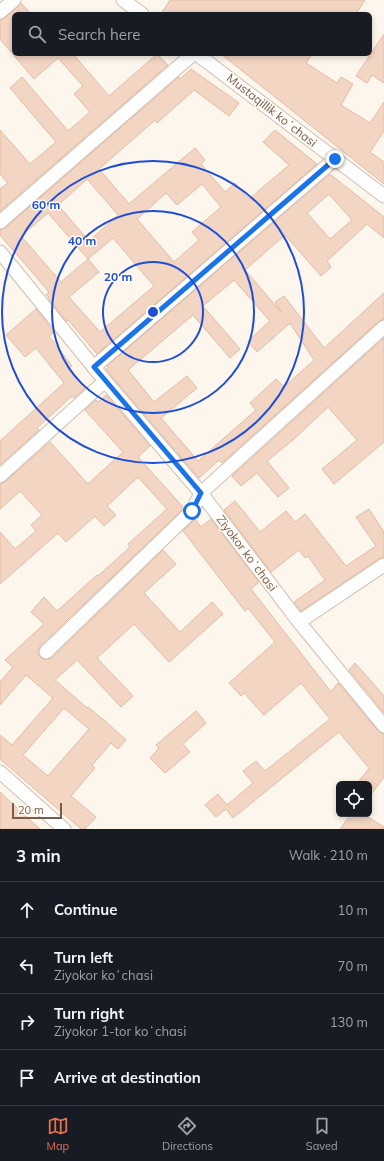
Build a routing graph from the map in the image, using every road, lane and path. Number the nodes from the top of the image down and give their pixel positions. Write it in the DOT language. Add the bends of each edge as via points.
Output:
graph roads {
  1 [pos="14,0"];
  2 [pos="123,0"];
  3 [pos="0,12"];
  4 [pos="139,12"];
  5 [pos="191,56"];
  6 [pos="200,56"];
  7 [pos="335,159"];
  8 [pos="384,196"];
  9 [pos="0,222"];
  10 [pos="0,252"];
  11 [pos="384,327"];
  12 [pos="94,367"];
  13 [pos="105,381"];
  14 [pos="0,476"];
  15 [pos="201,493"];
  16 [pos="384,565"];
  17 [pos="299,622"];
  18 [pos="46,652"];
  19 [pos="384,726"];
  20 [pos="0,772"];
  21 [pos="64,829"];
  1 -- 3 [label="street"];
  2 -- 4 [label="street"];
  5 -- 9 [label="street"];
  6 -- 7 [label="street, Mustaqillik koʻchasi"];
  7 -- 8 [label="street, Mustaqillik koʻchasi"];
  7 -- 12 [label="street"];
  10 -- 12 [label="street, Ziyokor koʻchasi"];
  11 -- 15 [label="street"];
  12 -- 13 [label="street, Ziyokor koʻchasi"];
  13 -- 14 [label="street"];
  13 -- 15 [label="street, Ziyokor koʻchasi"];
  15 -- 17 [label="street, Ziyokor koʻchasi"];
  15 -- 18 [label="street" via="192,511"];
  16 -- 17 [label="street"];
  17 -- 19 [label="street, Ziyokor koʻchasi"];
  20 -- 21 [label="street"];
}
